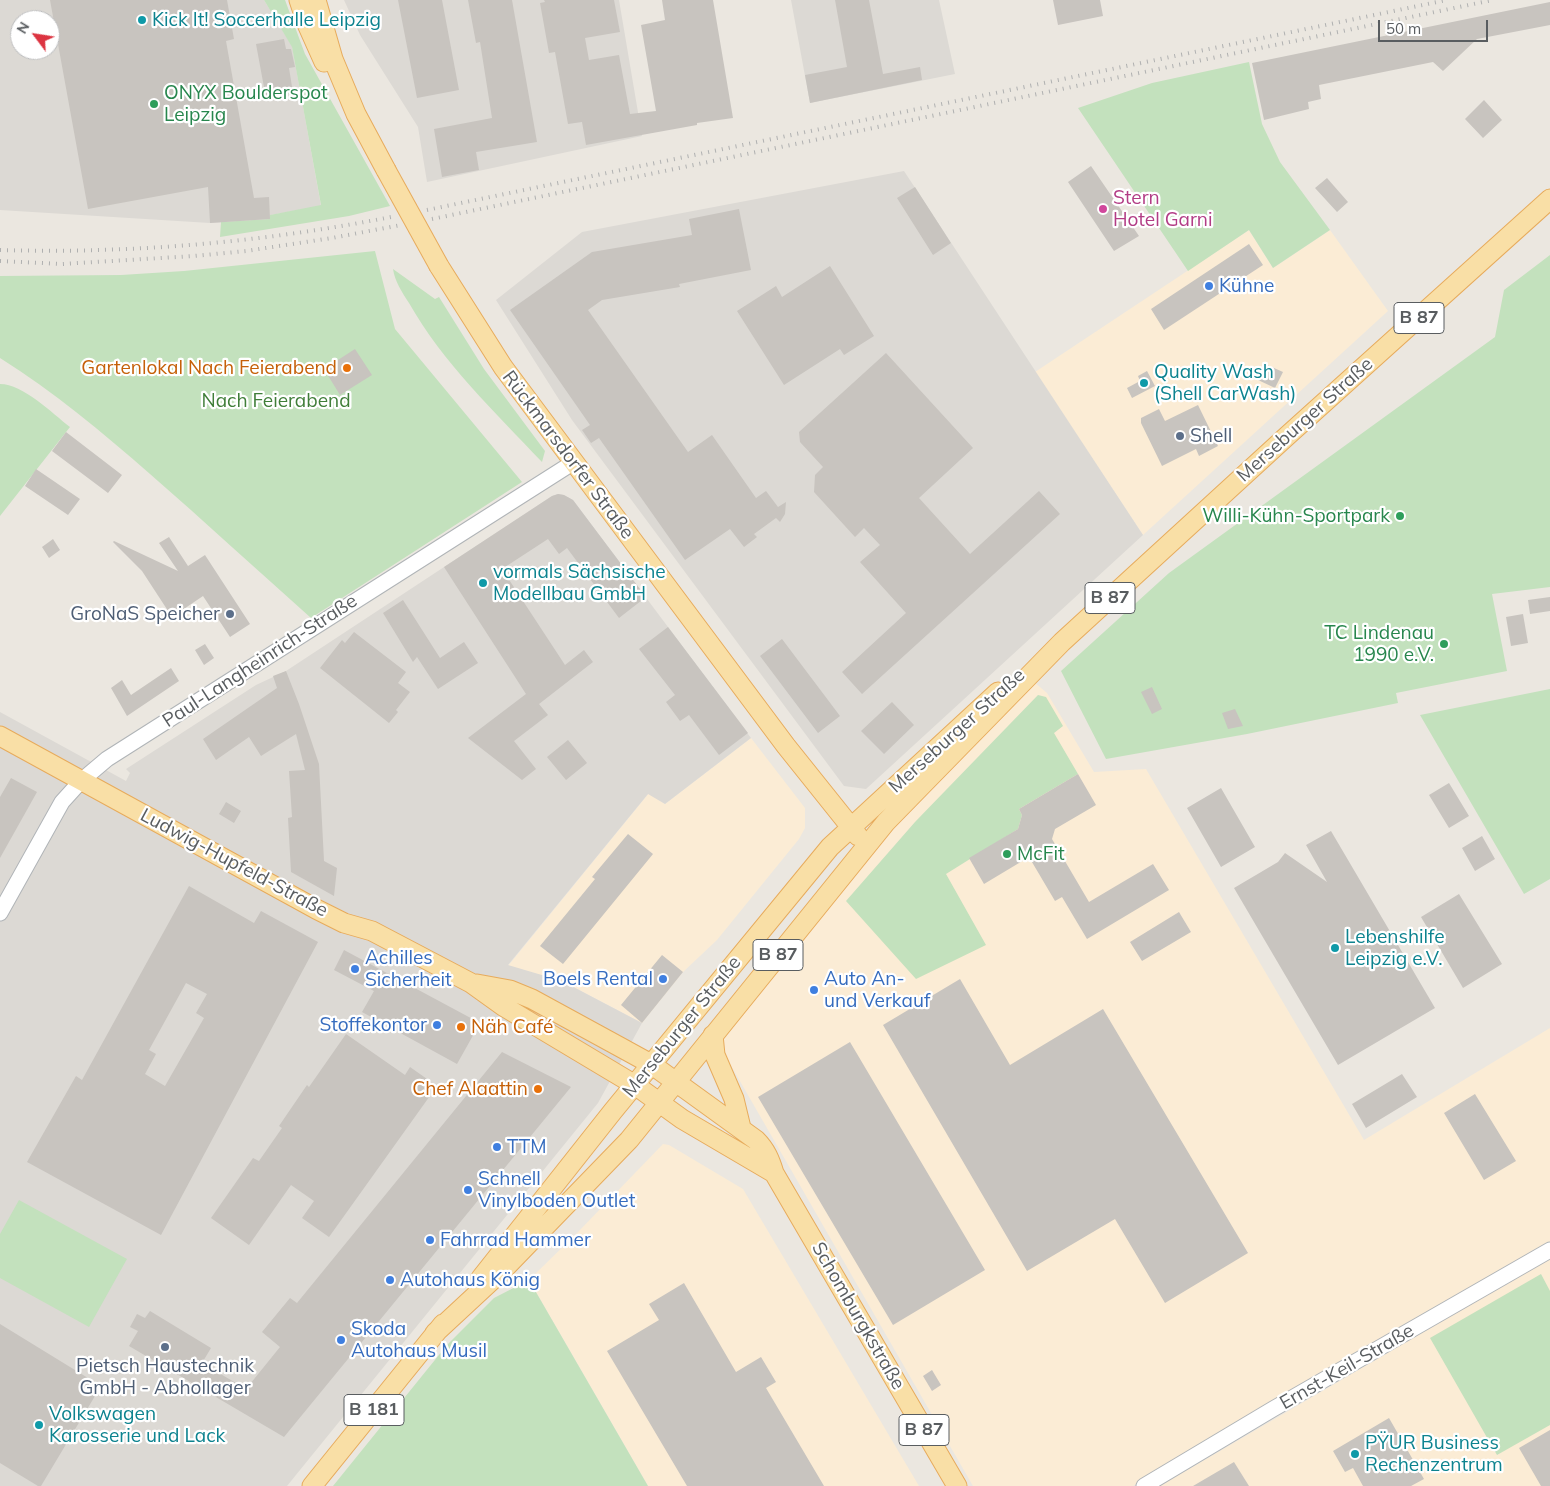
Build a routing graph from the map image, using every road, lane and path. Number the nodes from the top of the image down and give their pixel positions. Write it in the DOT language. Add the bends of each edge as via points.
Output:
graph roads {
  1 [pos="299,0"];
  2 [pos="316,0"];
  3 [pos="356,114"];
  4 [pos="1550,199"];
  5 [pos="574,462"];
  6 [pos="1062,642"];
  7 [pos="0,736"];
  8 [pos="81,781"];
  9 [pos="851,828"];
  10 [pos="866,846"];
  11 [pos="0,913"];
  12 [pos="471,983"];
  13 [pos="713,1035"];
  14 [pos="652,1064"];
  15 [pos="676,1082"];
  16 [pos="635,1086"];
  17 [pos="659,1103"];
  18 [pos="741,1128"];
  19 [pos="774,1173"];
  20 [pos="1550,1250"];
  21 [pos="436,1333"];
  22 [pos="312,1486"];
  23 [pos="957,1486"];
  24 [pos="1144,1486"];
  1 -- 3 [label="main road, Rückmarsdorfer Straße" via="321,56"];
  2 -- 3 [label="main road, Rückmarsdorfer Straße" via="333,59"];
  3 -- 5 [label="main road, Rückmarsdorfer Straße, bridge" via="439,266 503,367"];
  4 -- 6 [label="main road, Merseburger Straße / B 87"];
  5 -- 8 [label="street, Paul-Langheinrich-Straße" via="107,759"];
  5 -- 9 [label="main road, Rückmarsdorfer Straße"];
  6 -- 9 [label="main road, Merseburger Straße / B 87" via="1000,689"];
  6 -- 10 [label="main road, Merseburger Straße / B 87"];
  7 -- 8 [label="main road, Ludwig-Hupfeld-Straße"];
  8 -- 11 [label="street, Paul-Langheinrich-Straße" via="62,802"];
  8 -- 12 [label="main road, Ludwig-Hupfeld-Straße" via="344,923 372,931"];
  9 -- 10 [label="main road, Rückmarsdorfer Straße"];
  9 -- 14 [label="main road, Merseburger Straße / B 87" via="830,847"];
  10 -- 13 [label="main road, Merseburger Straße / B 87"];
  12 -- 14 [label="main road, Ludwig-Hupfeld-Straße" via="510,990 532,999"];
  12 -- 16 [label="main road, Ludwig-Hupfeld-Straße"];
  13 -- 15 [label="main road, Merseburger Straße / B 181"];
  13 -- 18 [label="main road" via="715,1055 734,1099"];
  14 -- 15 [label="main road, Schomburgkstraße"];
  14 -- 16 [label="main road, Merseburger Straße / B 87"];
  15 -- 17 [label="main road, Merseburger Straße / B 181"];
  15 -- 18 [label="main road, Schomburgkstraße"];
  16 -- 17 [label="main road, Schomburgkstraße / B 87"];
  16 -- 21 [label="main road, Merseburger Straße / B 181"];
  17 -- 19 [label="main road, Schomburgkstraße / B 87"];
  17 -- 21 [label="main road, Merseburger Straße / B 181" via="586,1186"];
  18 -- 19 [label="main road, Schomburgkstraße / B 87" via="764,1147"];
  19 -- 23 [label="main road, Schomburgkstraße / B 87"];
  20 -- 24 [label="street, Ernst-Keil-Straße"];
  21 -- 22 [label="main road, Merseburger Straße / B 181"];
}
